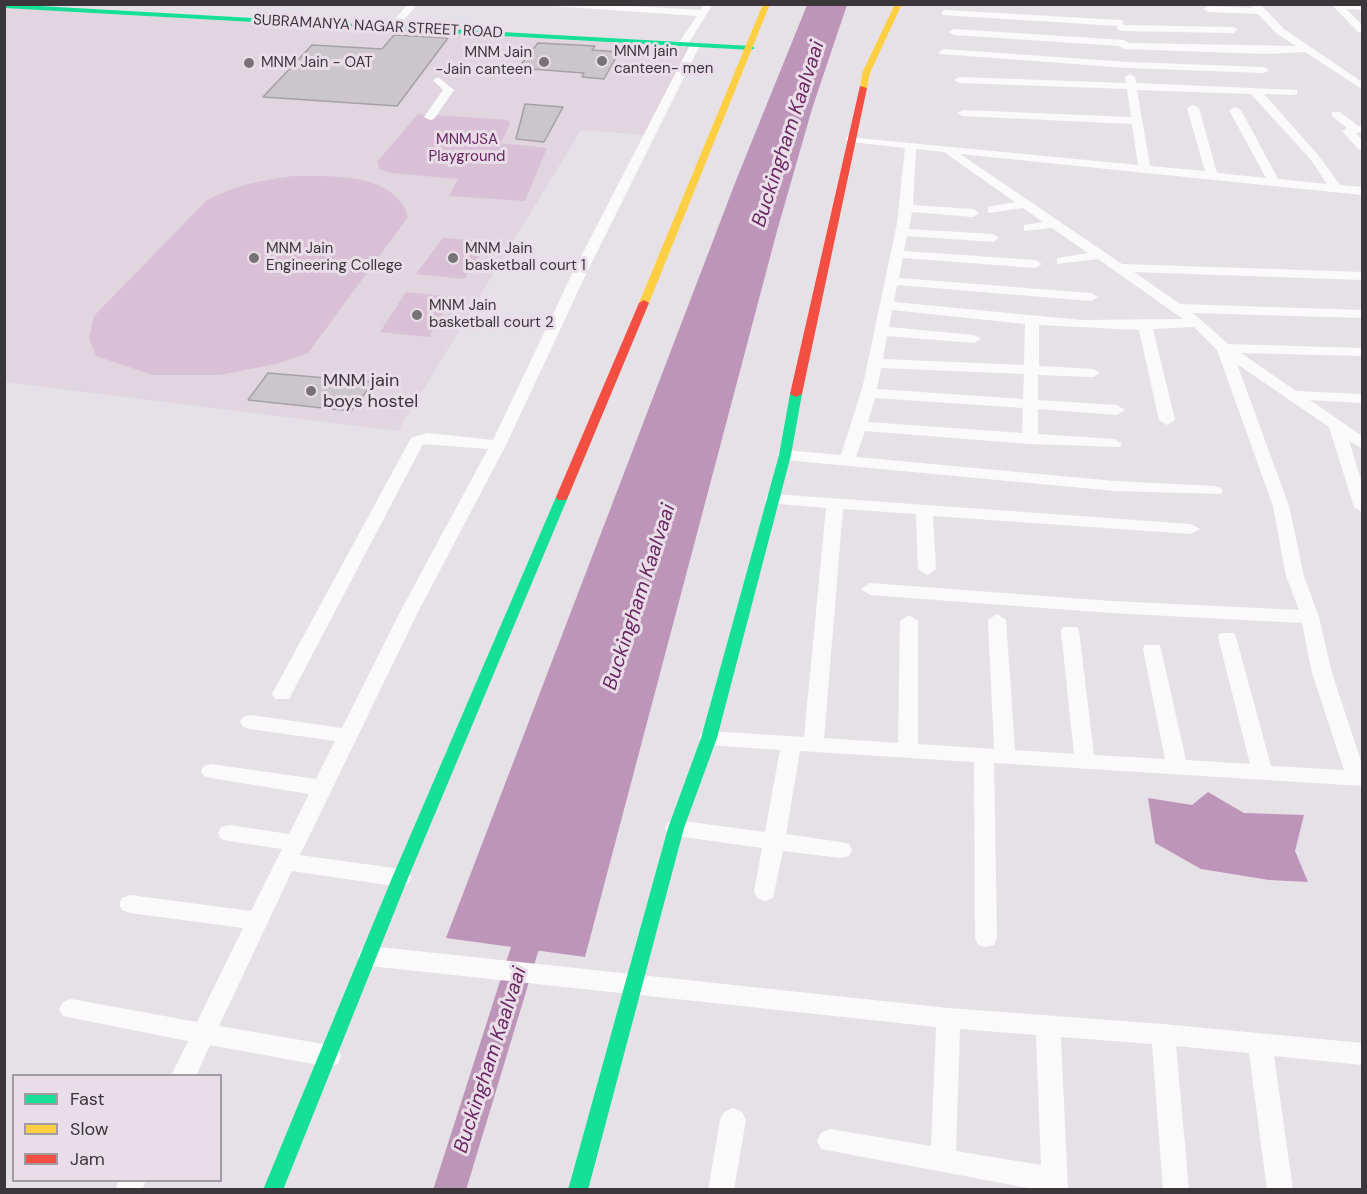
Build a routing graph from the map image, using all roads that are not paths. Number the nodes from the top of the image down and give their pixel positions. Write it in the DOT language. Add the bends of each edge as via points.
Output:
graph roads {
  1 [pos="414,4"];
  2 [pos="529,4"];
  3 [pos="767,4"];
  4 [pos="899,4"];
  5 [pos="1336,5"];
  6 [pos="4,6"];
  7 [pos="1362,7"];
  8 [pos="105,8"];
  9 [pos="1257,8"];
  10 [pos="706,9"];
  11 [pos="1208,9"];
  12 [pos="945,13"];
  13 [pos="1120,21"];
  14 [pos="392,28"];
  15 [pos="1233,30"];
  16 [pos="1362,30"];
  17 [pos="954,32"];
  18 [pos="1124,44"];
  19 [pos="689,45"];
  20 [pos="751,48"];
  21 [pos="1306,49"];
  22 [pos="944,52"];
  23 [pos="1128,65"];
  24 [pos="1264,70"];
  25 [pos="438,80"];
  26 [pos="959,80"];
  27 [pos="1362,86"];
  28 [pos="1131,88"];
  29 [pos="1254,90"];
  30 [pos="1293,92"];
  31 [pos="1192,108"];
  32 [pos="1235,110"];
  33 [pos="963,113"];
  34 [pos="1336,114"];
  35 [pos="430,117"];
  36 [pos="1137,121"];
  37 [pos="1359,129"];
  38 [pos="851,139"];
  39 [pos="911,147"];
  40 [pos="1362,147"];
  41 [pos="948,151"];
  42 [pos="1145,170"];
  43 [pos="1212,176"];
  44 [pos="1274,182"];
  45 [pos="1337,189"];
  46 [pos="1362,191"];
  47 [pos="1026,204"];
  48 [pos="907,208"];
  49 [pos="992,210"];
  50 [pos="973,213"];
  51 [pos="1055,224"];
  52 [pos="1029,228"];
  53 [pos="901,232"];
  54 [pos="993,237"];
  55 [pos="897,255"];
  56 [pos="1101,255"];
  57 [pos="1062,261"];
  58 [pos="1035,264"];
  59 [pos="1119,268"];
  60 [pos="1362,276"];
  61 [pos="892,280"];
  62 [pos="1091,297"];
  63 [pos="886,305"];
  64 [pos="1177,308"];
  65 [pos="1362,314"];
  66 [pos="1032,319"];
  67 [pos="1197,322"];
  68 [pos="1145,326"];
  69 [pos="882,331"];
  70 [pos="974,339"];
  71 [pos="1224,348"];
  72 [pos="1362,352"];
  73 [pos="875,363"];
  74 [pos="1030,371"];
  75 [pos="1093,373"];
  76 [pos="868,393"];
  77 [pos="1291,395"];
  78 [pos="1362,398"];
  79 [pos="1031,404"];
  80 [pos="1117,410"];
  81 [pos="1167,420"];
  82 [pos="1336,425"];
  83 [pos="862,426"];
  84 [pos="1029,438"];
  85 [pos="1361,441"];
  86 [pos="1114,444"];
  87 [pos="498,445"];
  88 [pos="785,455"];
  89 [pos="846,462"];
  90 [pos="1215,491"];
  91 [pos="773,499"];
  92 [pos="835,503"];
  93 [pos="1362,507"];
  94 [pos="924,509"];
  95 [pos="1191,529"];
  96 [pos="927,569"];
  97 [pos="870,589"];
  98 [pos="1310,617"];
  99 [pos="997,620"];
  100 [pos="909,621"];
  101 [pos="1070,631"];
  102 [pos="1227,637"];
  103 [pos="1152,649"];
  104 [pos="282,694"];
  105 [pos="250,722"];
  106 [pos="349,736"];
  107 [pos="709,738"];
  108 [pos="790,743"];
  109 [pos="813,744"];
  110 [pos="908,750"];
  111 [pos="995,756"];
  112 [pos="1085,761"];
  113 [pos="1177,767"];
  114 [pos="211,771"];
  115 [pos="1262,772"];
  116 [pos="1360,778"];
  117 [pos="322,788"];
  118 [pos="676,828"];
  119 [pos="229,833"];
  120 [pos="774,841"];
  121 [pos="841,850"];
  122 [pos="291,852"];
  123 [pos="400,878"];
  124 [pos="765,892"];
  125 [pos="130,904"];
  126 [pos="259,921"];
  127 [pos="986,938"];
  128 [pos="370,956"];
  129 [pos="635,983"];
  130 [pos="71,1009"];
  131 [pos="948,1018"];
  132 [pos="1048,1025"];
  133 [pos="203,1034"];
  134 [pos="1163,1034"];
  135 [pos="1260,1044"];
  136 [pos="1362,1054"];
  137 [pos="329,1056"];
  138 [pos="184,1074"];
  139 [pos="733,1120"];
  140 [pos="830,1141"];
  141 [pos="943,1160"];
  142 [pos="1055,1185"];
  143 [pos="273,1190"];
  144 [pos="578,1190"];
  145 [pos="721,1190"];
  146 [pos="1176,1190"];
  147 [pos="1280,1190"];
  1 -- 14 [label="street"];
  2 -- 10 [label="street"];
  3 -- 20 [label="street"];
  4 -- 38 [label="street" via="866,74"];
  5 -- 7 [label="street"];
  5 -- 16 [label="street"];
  6 -- 8 [label="street, SUBRAMANYA NAGAR STREET ROAD"];
  8 -- 14 [label="street, SUBRAMANYA NAGAR STREET ROAD"];
  9 -- 11 [label="street"];
  9 -- 21 [label="street" via="1280,32"];
  10 -- 19 [label="street"];
  12 -- 13 [label="street"];
  13 -- 15 [label="street"];
  13 -- 18 [label="street"];
  14 -- 19 [label="street, SUBRAMANYA NAGAR STREET ROAD"];
  17 -- 18 [label="street"];
  18 -- 21 [label="street" via="1267,51"];
  18 -- 23 [label="street"];
  19 -- 20 [label="street, SUBRAMANYA NAGAR STREET ROAD"];
  19 -- 87 [label="street"];
  20 -- 123 [label="street"];
  21 -- 27 [label="street"];
  22 -- 23 [label="street"];
  23 -- 24 [label="street"];
  23 -- 28 [label="street"];
  25 -- 35 [label="street" via="449,90"];
  26 -- 28 [label="street"];
  28 -- 29 [label="street"];
  28 -- 36 [label="street"];
  29 -- 30 [label="street"];
  29 -- 45 [label="street"];
  31 -- 43 [label="street"];
  32 -- 44 [label="street"];
  33 -- 36 [label="street"];
  34 -- 37 [label="street"];
  36 -- 42 [label="street"];
  37 -- 40 [label="street" via="1348,131"];
  38 -- 39 [label="street"];
  38 -- 88 [label="street"];
  39 -- 41 [label="street"];
  39 -- 48 [label="street" via="906,176"];
  41 -- 42 [label="street"];
  41 -- 47 [label="street"];
  42 -- 43 [label="street"];
  43 -- 44 [label="street"];
  44 -- 45 [label="street"];
  45 -- 46 [label="street"];
  47 -- 49 [label="street"];
  47 -- 51 [label="street"];
  48 -- 50 [label="street"];
  48 -- 53 [label="street"];
  51 -- 52 [label="street"];
  51 -- 56 [label="street"];
  53 -- 54 [label="street"];
  53 -- 55 [label="street"];
  55 -- 58 [label="street"];
  55 -- 61 [label="street"];
  56 -- 57 [label="street"];
  56 -- 59 [label="street"];
  59 -- 60 [label="street"];
  59 -- 64 [label="street"];
  61 -- 62 [label="street"];
  61 -- 63 [label="street"];
  63 -- 66 [label="street"];
  63 -- 69 [label="street"];
  64 -- 65 [label="street"];
  64 -- 67 [label="street"];
  66 -- 68 [label="street"];
  66 -- 74 [label="street"];
  67 -- 68 [label="street"];
  67 -- 71 [label="street"];
  68 -- 81 [label="street"];
  69 -- 70 [label="street"];
  69 -- 73 [label="street"];
  71 -- 72 [label="street"];
  71 -- 77 [label="street"];
  71 -- 98 [label="street" via="1281,506 1295,576"];
  73 -- 74 [label="street"];
  73 -- 76 [label="street"];
  74 -- 75 [label="street"];
  74 -- 79 [label="street"];
  76 -- 79 [label="street"];
  76 -- 83 [label="street"];
  77 -- 78 [label="street"];
  77 -- 82 [label="street"];
  79 -- 80 [label="street"];
  79 -- 84 [label="street"];
  82 -- 85 [label="street"];
  82 -- 93 [label="street"];
  83 -- 84 [label="street"];
  83 -- 89 [label="street"];
  84 -- 86 [label="street"];
  87 -- 104 [label="street" via="427,438 417,441"];
  87 -- 106 [label="street" via="409,612"];
  88 -- 89 [label="street"];
  88 -- 91 [label="street"];
  89 -- 90 [label="street" via="1107,486"];
  91 -- 92 [label="street"];
  91 -- 107 [label="street"];
  92 -- 94 [label="street"];
  92 -- 109 [label="street"];
  94 -- 95 [label="street"];
  94 -- 96 [label="street"];
  97 -- 98 [label="street"];
  98 -- 116 [label="street" via="1322,674"];
  99 -- 111 [label="street"];
  100 -- 110 [label="street"];
  101 -- 112 [label="street"];
  102 -- 115 [label="street"];
  103 -- 113 [label="street"];
  105 -- 106 [label="street"];
  106 -- 117 [label="street"];
  107 -- 108 [label="street"];
  107 -- 118 [label="street"];
  108 -- 109 [label="street"];
  108 -- 120 [label="street"];
  109 -- 110 [label="street"];
  110 -- 111 [label="street"];
  111 -- 112 [label="street"];
  111 -- 127 [label="street"];
  112 -- 113 [label="street"];
  113 -- 115 [label="street"];
  114 -- 117 [label="street"];
  115 -- 116 [label="street"];
  117 -- 122 [label="street"];
  118 -- 120 [label="street"];
  118 -- 129 [label="street"];
  119 -- 122 [label="street"];
  120 -- 121 [label="street"];
  120 -- 124 [label="street"];
  122 -- 123 [label="street"];
  122 -- 126 [label="street"];
  123 -- 128 [label="street"];
  125 -- 126 [label="street"];
  126 -- 133 [label="street"];
  128 -- 129 [label="street"];
  128 -- 137 [label="street"];
  129 -- 131 [label="street"];
  129 -- 144 [label="street"];
  130 -- 133 [label="street"];
  131 -- 132 [label="street"];
  131 -- 141 [label="street"];
  132 -- 134 [label="street"];
  132 -- 142 [label="street"];
  133 -- 137 [label="street"];
  133 -- 138 [label="street"];
  134 -- 135 [label="street"];
  134 -- 146 [label="street"];
  135 -- 136 [label="street"];
  135 -- 147 [label="street"];
  137 -- 143 [label="street"];
  139 -- 145 [label="street"];
  140 -- 141 [label="street"];
  141 -- 142 [label="street"];
}
